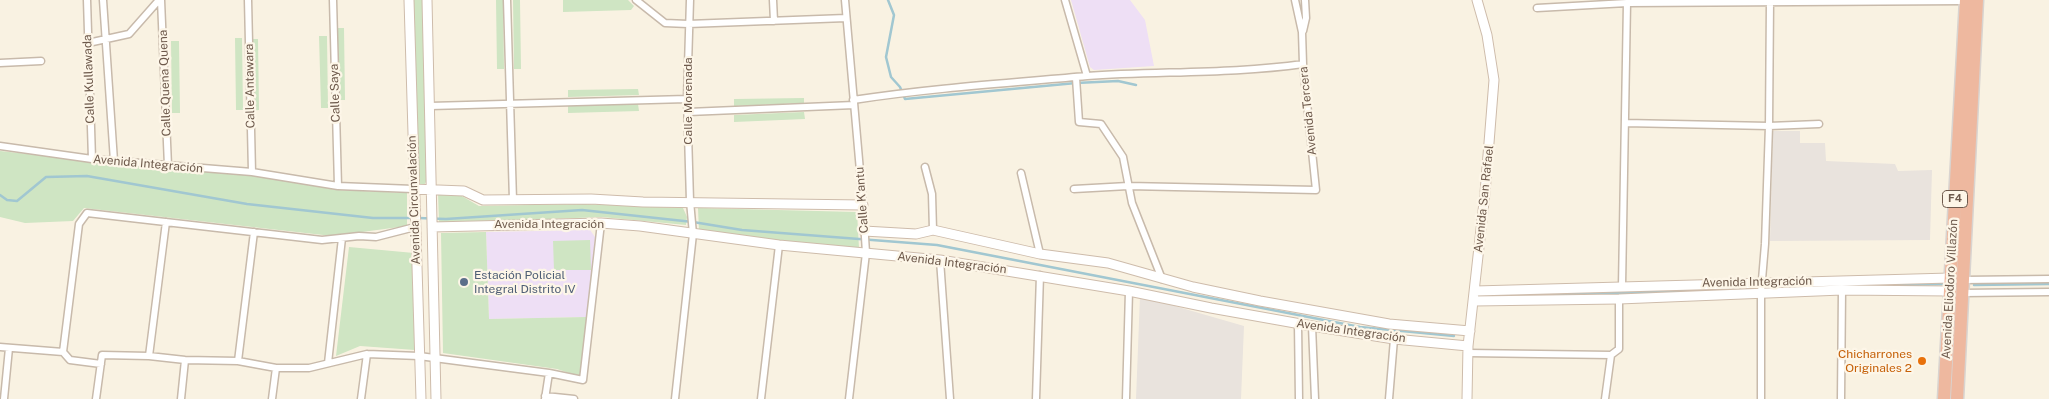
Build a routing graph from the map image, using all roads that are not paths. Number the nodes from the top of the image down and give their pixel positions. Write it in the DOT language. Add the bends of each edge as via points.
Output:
graph roads {
  1 [pos="86,0"];
  2 [pos="103,0"];
  3 [pos="160,0"];
  4 [pos="248,0"];
  5 [pos="333,0"];
  6 [pos="409,0"];
  7 [pos="427,0"];
  8 [pos="507,0"];
  9 [pos="636,0"];
  10 [pos="690,0"];
  11 [pos="773,0"];
  12 [pos="845,0"];
  13 [pos="1065,0"];
  14 [pos="1295,0"];
  15 [pos="1305,0"];
  16 [pos="1477,0"];
  17 [pos="1970,0"];
  18 [pos="1770,1"];
  19 [pos="1626,3"];
  20 [pos="1537,8"];
  21 [pos="846,18"];
  22 [pos="774,21"];
  23 [pos="688,24"];
  24 [pos="1302,32"];
  25 [pos="107,39"];
  26 [pos="88,43"];
  27 [pos="42,61"];
  28 [pos="0,62"];
  29 [pos="1303,64"];
  30 [pos="1087,76"];
  31 [pos="1076,78"];
  32 [pos="688,99"];
  33 [pos="854,102"];
  34 [pos="510,104"];
  35 [pos="430,106"];
  36 [pos="688,112"];
  37 [pos="1625,123"];
  38 [pos="1819,124"];
  39 [pos="1769,126"];
  40 [pos="0,146"];
  41 [pos="92,159"];
  42 [pos="114,161"];
  43 [pos="168,166"];
  44 [pos="926,166"];
  45 [pos="252,172"];
  46 [pos="1021,173"];
  47 [pos="338,186"];
  48 [pos="1128,186"];
  49 [pos="413,189"];
  50 [pos="431,189"];
  51 [pos="1074,189"];
  52 [pos="513,200"];
  53 [pos="690,202"];
  54 [pos="864,205"];
  55 [pos="432,220"];
  56 [pos="415,221"];
  57 [pos="166,222"];
  58 [pos="602,223"];
  59 [pos="933,230"];
  60 [pos="254,232"];
  61 [pos="693,234"];
  62 [pos="865,237"];
  63 [pos="342,238"];
  64 [pos="780,245"];
  65 [pos="866,253"];
  66 [pos="1040,254"];
  67 [pos="940,260"];
  68 [pos="1040,275"];
  69 [pos="1950,278"];
  70 [pos="1162,279"];
  71 [pos="2049,279"];
  72 [pos="1964,280"];
  73 [pos="1763,282"];
  74 [pos="1622,286"];
  75 [pos="1842,290"];
  76 [pos="1129,291"];
  77 [pos="1475,291"];
  78 [pos="1950,291"];
  79 [pos="1761,292"];
  80 [pos="2049,292"];
  81 [pos="1963,293"];
  82 [pos="1619,299"];
  83 [pos="1474,301"];
  84 [pos="1298,324"];
  85 [pos="1312,326"];
  86 [pos="1470,331"];
  87 [pos="1394,338"];
  88 [pos="0,347"];
  89 [pos="9,348"];
  90 [pos="1468,349"];
  91 [pos="63,352"];
  92 [pos="367,354"];
  93 [pos="1611,355"];
  94 [pos="149,356"];
  95 [pos="419,356"];
  96 [pos="434,358"];
  97 [pos="185,360"];
  98 [pos="238,361"];
  99 [pos="328,363"];
  100 [pos="101,364"];
  101 [pos="276,368"];
  102 [pos="549,373"];
  103 [pos="545,398"];
  104 [pos="4,399"];
  105 [pos="96,399"];
  106 [pos="181,399"];
  107 [pos="272,399"];
  108 [pos="361,399"];
  109 [pos="421,399"];
  110 [pos="436,399"];
  111 [pos="574,399"];
  112 [pos="675,399"];
  113 [pos="761,399"];
  114 [pos="850,399"];
  115 [pos="950,399"];
  116 [pos="1036,399"];
  117 [pos="1126,399"];
  118 [pos="1299,399"];
  119 [pos="1314,399"];
  120 [pos="1389,399"];
  121 [pos="1467,399"];
  122 [pos="1605,399"];
  123 [pos="1761,399"];
  124 [pos="1841,399"];
  125 [pos="1944,399"];
  126 [pos="1957,399"];
  1 -- 26 [label="street, Calle Kullawada"];
  2 -- 25 [label="street"];
  3 -- 25 [label="street" via="129,34"];
  3 -- 43 [label="street, Calle Quena Quena"];
  4 -- 45 [label="street, Calle Antawara"];
  5 -- 47 [label="street, Calle Saya"];
  6 -- 49 [label="street, Avenida Circunvalación"];
  7 -- 35 [label="street, Avenida Circunvalación"];
  8 -- 34 [label="street"];
  9 -- 23 [label="street" via="665,23"];
  10 -- 23 [label="street, Calle Morenada"];
  11 -- 22 [label="street"];
  12 -- 21 [label="street, Calle K'antu"];
  13 -- 30 [label="street"];
  14 -- 24 [label="street, Avenida Tercera"];
  15 -- 24 [label="street, Avenida Tercera" via="1306,18"];
  16 -- 77 [label="street, Avenida San Rafael" via="1487,35 1494,80"];
  17 -- 18 [label="street"];
  17 -- 69 [label="highway, Avenida Eliodoro Villazón / F4"];
  17 -- 72 [label="highway, Avenida Eliodoro Villazón / F4"];
  18 -- 19 [label="street"];
  18 -- 39 [label="street"];
  19 -- 20 [label="street"];
  19 -- 37 [label="street"];
  21 -- 22 [label="street"];
  21 -- 33 [label="street, Calle K'antu"];
  22 -- 23 [label="street"];
  23 -- 32 [label="street, Calle Morenada"];
  24 -- 29 [label="street, Avenida Tercera"];
  25 -- 26 [label="street"];
  25 -- 42 [label="street"];
  26 -- 41 [label="street, Calle Kullawada"];
  27 -- 28 [label="street"];
  29 -- 30 [label="street" via="1269,69"];
  29 -- 48 [label="street, Avenida Tercera" via="1316,190"];
  30 -- 31 [label="street"];
  31 -- 33 [label="street" via="916,90"];
  31 -- 48 [label="street" via="1079,122 1101,124 1123,157"];
  32 -- 34 [label="street"];
  32 -- 36 [label="street, Calle Morenada"];
  33 -- 36 [label="street"];
  33 -- 54 [label="street, Calle K'antu"];
  34 -- 35 [label="street"];
  34 -- 52 [label="street"];
  35 -- 50 [label="street, Avenida Circunvalación"];
  36 -- 53 [label="street, Calle Morenada"];
  37 -- 39 [label="street"];
  37 -- 74 [label="street"];
  38 -- 39 [label="street"];
  39 -- 73 [label="street"];
  40 -- 41 [label="street, Avenida Integración"];
  41 -- 42 [label="street, Avenida Integración"];
  42 -- 43 [label="street, Avenida Integración"];
  43 -- 45 [label="street, Avenida Integración"];
  44 -- 59 [label="street" via="932,194"];
  45 -- 47 [label="street, Avenida Integración"];
  46 -- 66 [label="street"];
  47 -- 49 [label="street, Avenida Integración"];
  48 -- 51 [label="street"];
  48 -- 70 [label="street"];
  49 -- 50 [label="street, Avenida Integración"];
  49 -- 56 [label="street, Avenida Circunvalación"];
  50 -- 52 [label="street, Avenida Integración" via="464,191 483,200"];
  50 -- 55 [label="street, Avenida Circunvalación"];
  52 -- 53 [label="street, Avenida Integración"];
  53 -- 54 [label="street, Avenida Integración"];
  53 -- 61 [label="street, Calle Morenada"];
  54 -- 62 [label="street, Calle K'antu"];
  55 -- 58 [label="street, Avenida Integración"];
  55 -- 96 [label="street, Avenida Circunvalación"];
  56 -- 63 [label="street" via="376,237"];
  56 -- 95 [label="street, Avenida Circunvalación"];
  57 -- 60 [label="street"];
  57 -- 91 [label="street" via="87,213 79,224"];
  57 -- 94 [label="street"];
  58 -- 61 [label="street, Avenida Integración"];
  58 -- 102 [label="street" via="583,380"];
  59 -- 62 [label="street, Avenida Integración"];
  59 -- 66 [label="street, Avenida Integración"];
  60 -- 63 [label="street" via="322,240"];
  60 -- 98 [label="street"];
  61 -- 64 [label="street, Avenida Integración"];
  61 -- 112 [label="street, Calle Morenada"];
  62 -- 65 [label="street, Calle K'antu"];
  63 -- 99 [label="street"];
  64 -- 65 [label="street, Avenida Integración"];
  64 -- 113 [label="street"];
  65 -- 67 [label="street, Avenida Integración"];
  65 -- 114 [label="street, Calle K'antu"];
  66 -- 70 [label="street, Avenida Integración" via="1108,264"];
  67 -- 68 [label="street, Avenida Integración"];
  67 -- 115 [label="street"];
  68 -- 76 [label="street, Avenida Integración"];
  68 -- 116 [label="street"];
  69 -- 73 [label="street, Avenida Integración"];
  69 -- 78 [label="highway, Avenida Eliodoro Villazón / F4"];
  70 -- 86 [label="street, Avenida Integración" via="1371,321"];
  71 -- 72 [label="street"];
  72 -- 81 [label="highway, Avenida Eliodoro Villazón / F4"];
  73 -- 74 [label="street, Avenida Integración"];
  73 -- 79 [label="street"];
  74 -- 77 [label="street, Avenida Integración"];
  75 -- 78 [label="street, Avenida Integración"];
  75 -- 79 [label="street, Avenida Integración"];
  75 -- 124 [label="street"];
  76 -- 84 [label="street, Avenida Integración"];
  76 -- 117 [label="street"];
  77 -- 83 [label="street, Avenida San Rafael"];
  78 -- 125 [label="highway, Avenida Eliodoro Villazón / F4"];
  79 -- 82 [label="street, Avenida Integración"];
  79 -- 123 [label="street"];
  80 -- 81 [label="street"];
  81 -- 126 [label="highway, Avenida Eliodoro Villazón / F4"];
  82 -- 83 [label="street, Avenida Integración"];
  82 -- 93 [label="street" via="1619,349"];
  83 -- 86 [label="street, Avenida San Rafael"];
  84 -- 85 [label="street, Avenida Integración"];
  84 -- 118 [label="street"];
  85 -- 87 [label="street, Avenida Integración"];
  85 -- 119 [label="street"];
  86 -- 90 [label="street, Avenida San Rafael"];
  87 -- 90 [label="street, Avenida Integración"];
  87 -- 120 [label="street"];
  88 -- 89 [label="street"];
  89 -- 91 [label="street"];
  89 -- 104 [label="street"];
  90 -- 93 [label="street"];
  90 -- 121 [label="street, Avenida San Rafael"];
  91 -- 100 [label="street" via="70,360"];
  92 -- 95 [label="street"];
  92 -- 99 [label="street"];
  92 -- 108 [label="street"];
  93 -- 122 [label="street"];
  94 -- 97 [label="street"];
  94 -- 100 [label="street" via="102,355"];
  95 -- 96 [label="street"];
  95 -- 109 [label="street, Avenida Circunvalación"];
  96 -- 102 [label="street"];
  96 -- 110 [label="street, Avenida Circunvalación"];
  97 -- 98 [label="street"];
  97 -- 106 [label="street"];
  98 -- 101 [label="street"];
  99 -- 101 [label="street" via="309,368"];
  100 -- 105 [label="street"];
  101 -- 107 [label="street"];
  102 -- 103 [label="street"];
  103 -- 111 [label="street"];
}
